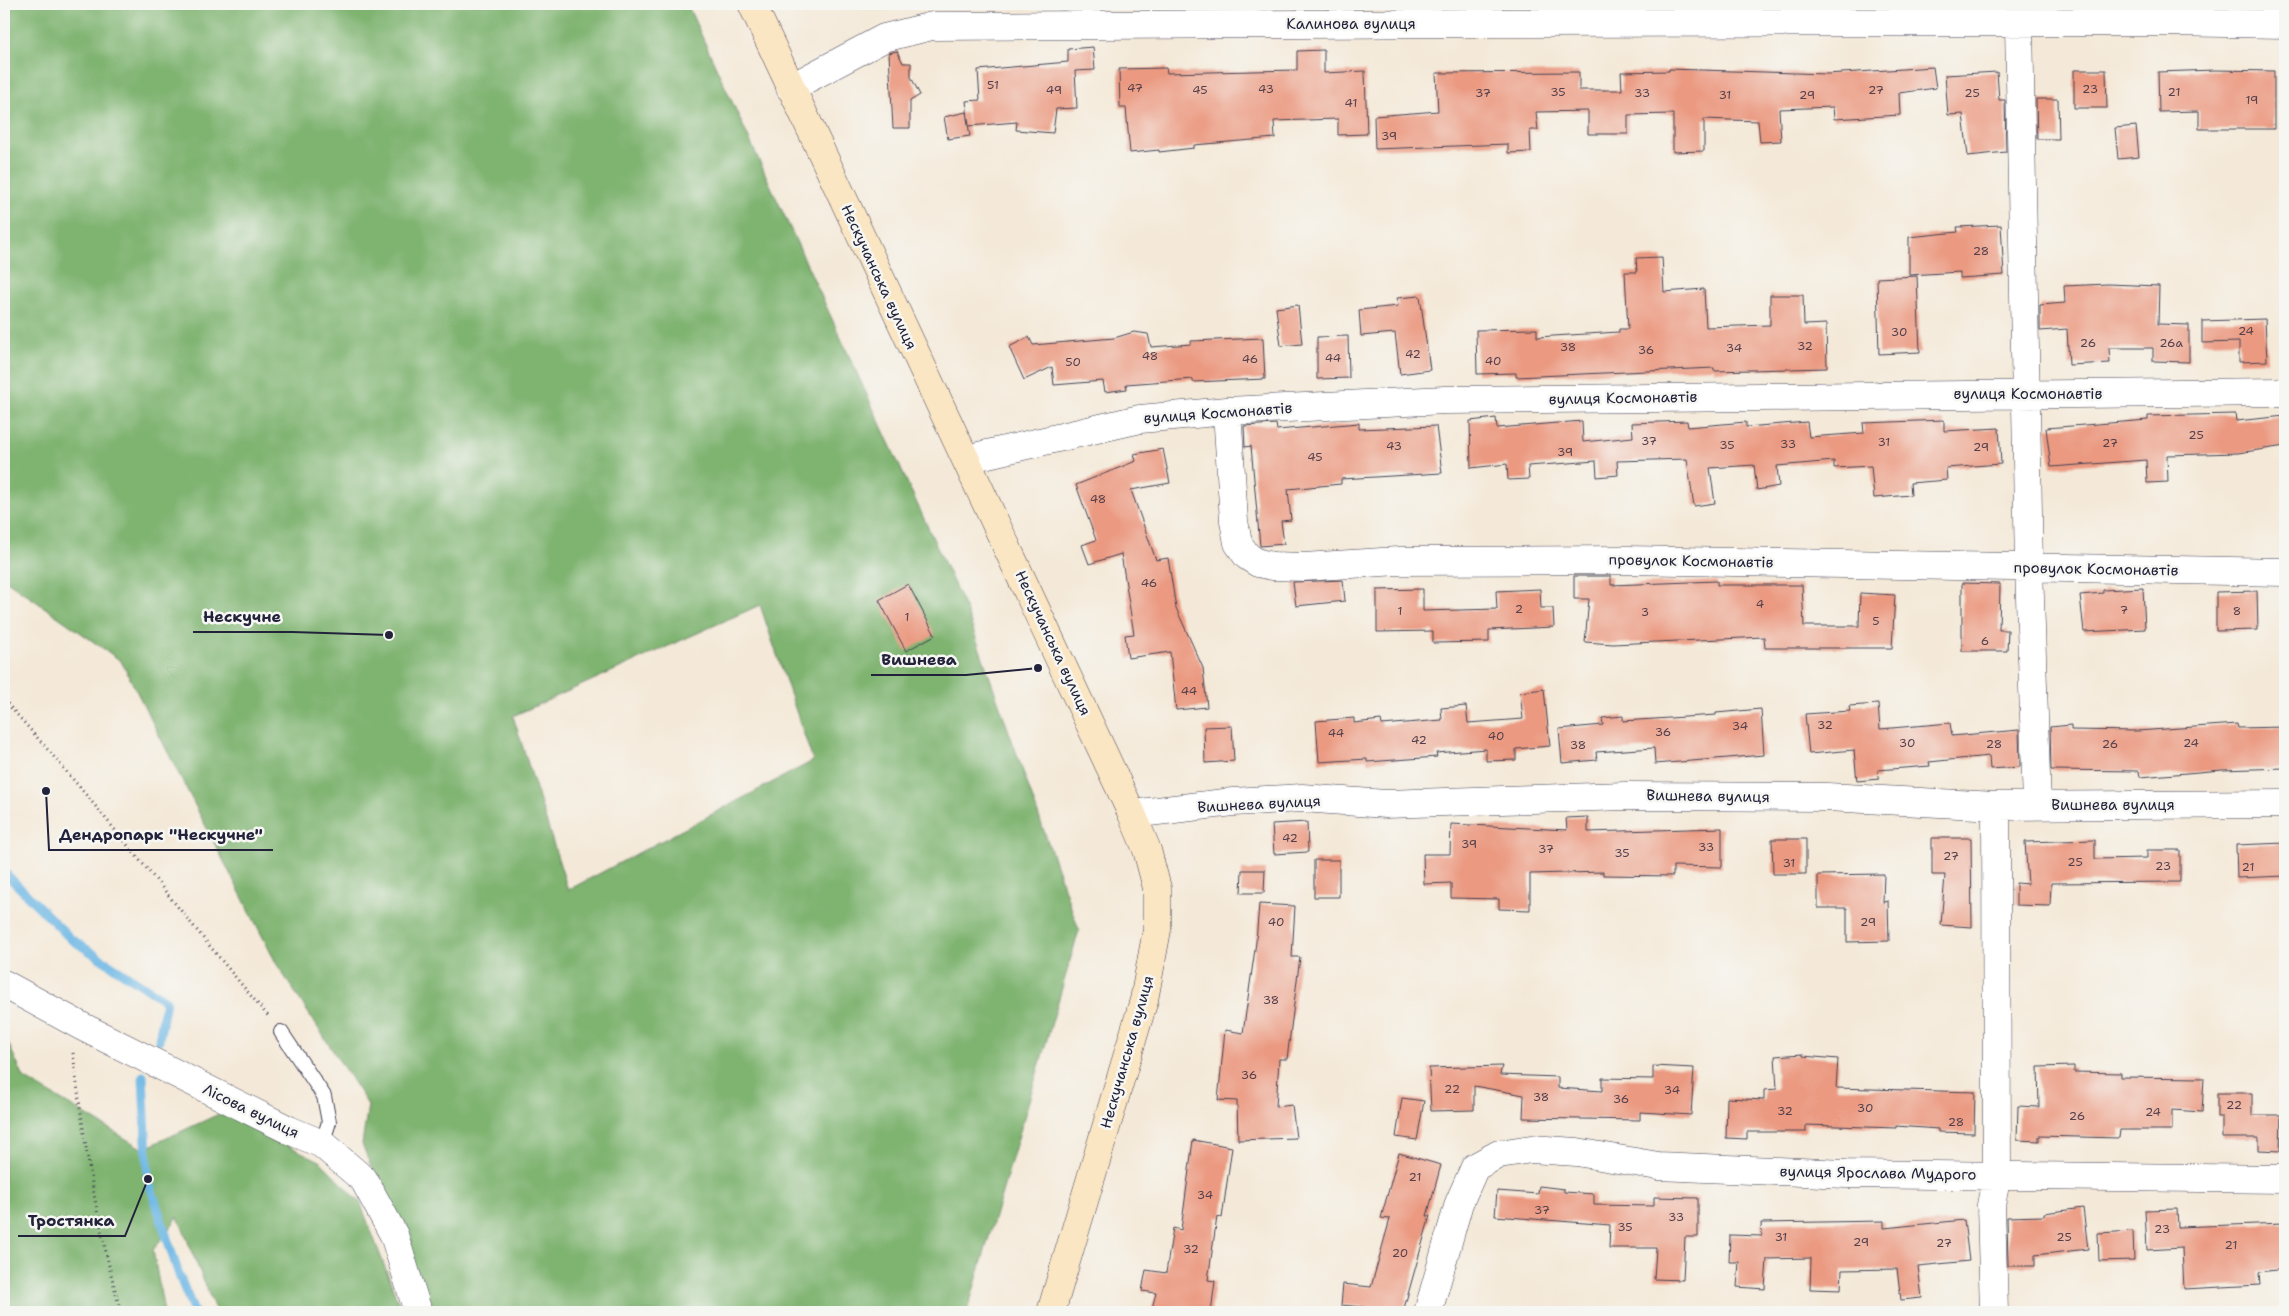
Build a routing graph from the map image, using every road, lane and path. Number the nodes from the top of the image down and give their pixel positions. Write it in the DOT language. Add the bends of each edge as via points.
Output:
graph roads {
  1 [pos="752,4"];
  2 [pos="2019,23"];
  3 [pos="2285,24"];
  4 [pos="790,88"];
  5 [pos="2285,392"];
  6 [pos="2027,394"];
  7 [pos="1227,411"];
  8 [pos="966,459"];
  9 [pos="2028,568"];
  10 [pos="2285,572"];
  11 [pos="4,700"];
  12 [pos="2285,804"];
  13 [pos="2037,805"];
  14 [pos="1996,806"];
  15 [pos="1132,814"];
  16 [pos="4,984"];
  17 [pos="69,1020"];
  18 [pos="281,1032"];
  19 [pos="322,1144"];
  20 [pos="1997,1175"];
  21 [pos="2285,1179"];
  22 [pos="122,1312"];
  23 [pos="418,1312"];
  24 [pos="1051,1312"];
  25 [pos="1428,1312"];
  26 [pos="1994,1312"];
  1 -- 4 [label="street, Нескучанська вулиця"];
  2 -- 3 [label="street, Калинова вулиця"];
  2 -- 4 [label="street, Калинова вулиця" via="932,26 884,38"];
  2 -- 6 [label="street"];
  4 -- 8 [label="street, Нескучанська вулиця"];
  5 -- 6 [label="street, вулиця Космонавтів"];
  6 -- 7 [label="street, вулиця Космонавтів" via="1445,400"];
  6 -- 9 [label="street"];
  7 -- 8 [label="street, вулиця Космонавтів" via="1140,419"];
  7 -- 9 [label="street, провулок Космонавтів" via="1238,543 1258,564 1304,567 1398,561 1628,560"];
  8 -- 15 [label="street, Нескучанська вулиця"];
  9 -- 10 [label="street, провулок Космонавтів"];
  9 -- 13 [label="street"];
  11 -- 18 [label="path" via="93,802"];
  12 -- 13 [label="street, Вишнева вулиця"];
  13 -- 14 [label="street, Вишнева вулиця"];
  14 -- 15 [label="street, Вишнева вулиця" via="1817,797 1625,796 1386,804 1302,798"];
  14 -- 20 [label="street"];
  15 -- 24 [label="street, Нескучанська вулиця" via="1147,850 1157,888 1157,930 1144,1000"];
  16 -- 17 [label="street, Лісова вулиця"];
  17 -- 19 [label="street, Лісова вулиця"];
  17 -- 22 [label="path" via="87,1165 105,1255"];
  18 -- 19 [label="lane" via="324,1096 329,1122"];
  19 -- 23 [label="street, Лісова вулиця" via="364,1180 394,1235"];
  20 -- 21 [label="street, вулиця Ярослава Мудрого"];
  20 -- 25 [label="street, вулиця Ярослава Мудрого" via="1846,1174 1658,1166 1577,1152 1531,1149 1499,1154 1475,1167 1458,1203"];
  20 -- 26 [label="street" via="1991,1205"];
}
